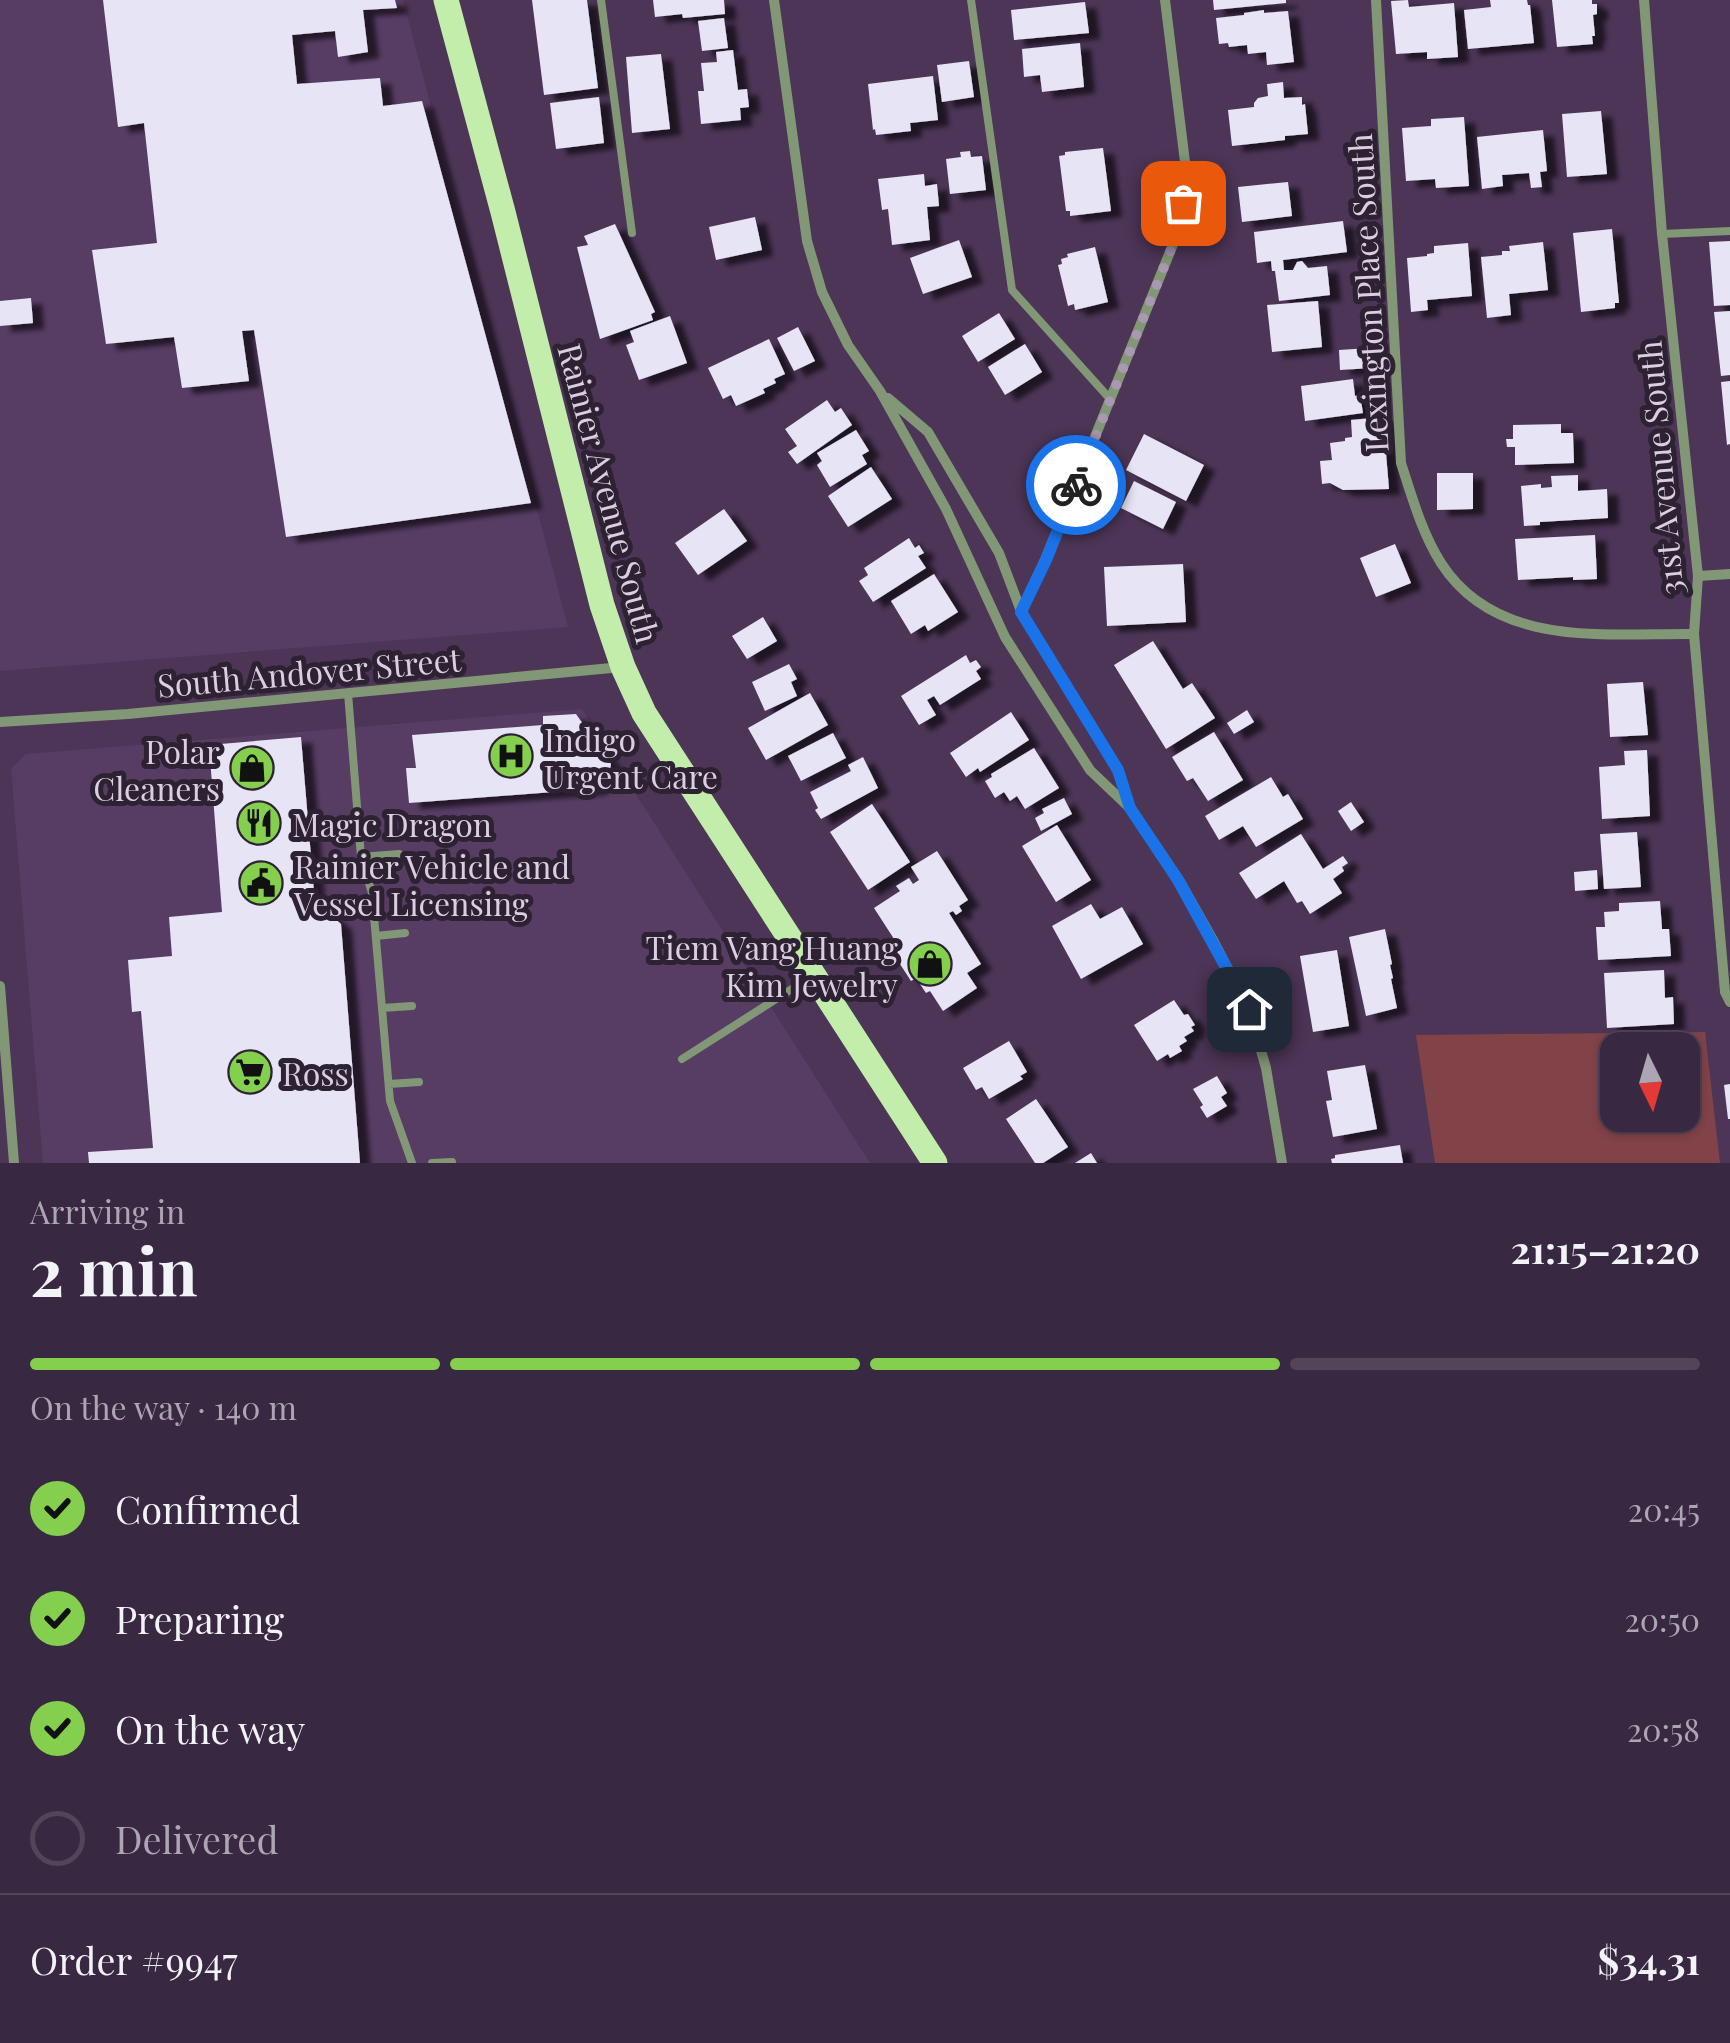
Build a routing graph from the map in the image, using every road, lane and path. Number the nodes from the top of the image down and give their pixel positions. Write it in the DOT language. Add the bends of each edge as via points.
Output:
graph roads {
  1 [pos="446,0"];
  2 [pos="602,0"];
  3 [pos="774,0"];
  4 [pos="970,0"];
  5 [pos="1165,0"];
  6 [pos="1376,0"];
  7 [pos="1644,0"];
  8 [pos="1730,231"];
  9 [pos="632,233"];
  10 [pos="1662,234"];
  11 [pos="880,391"];
  12 [pos="1111,400"];
  13 [pos="1730,574"];
  14 [pos="1698,576"];
  15 [pos="1021,612"];
  16 [pos="1694,634"];
  17 [pos="623,667"];
  18 [pos="348,693"];
  19 [pos="0,722"];
  20 [pos="1130,808"];
  21 [pos="399,854"];
  22 [pos="360,857"];
  23 [pos="405,932"];
  24 [pos="376,936"];
  25 [pos="815,975"];
  26 [pos="0,986"];
  27 [pos="1727,997"];
  28 [pos="412,1006"];
  29 [pos="382,1008"];
  30 [pos="682,1059"];
  31 [pos="418,1082"];
  32 [pos="389,1084"];
  33 [pos="452,1162"];
  34 [pos="14,1163"];
  35 [pos="412,1163"];
  36 [pos="432,1163"];
  37 [pos="935,1163"];
  38 [pos="1282,1163"];
  1 -- 17 [label="main road, Rainier Avenue South"];
  2 -- 9 [label="lane"];
  3 -- 11 [label="street" via="807,241 822,292"];
  4 -- 12 [label="lane" via="1012,290"];
  5 -- 12 [label="street" via="1185,162 1183,203"];
  6 -- 16 [label="street, Lexington Place South" via="1401,464 1442,564 1494,614 1530,626 1565,633"];
  7 -- 10 [label="street, 31st Avenue South"];
  8 -- 10 [label="lane"];
  10 -- 14 [label="street, 31st Avenue South"];
  11 -- 15 [label="street" via="928,432 998,553"];
  11 -- 20 [label="street" via="946,509 1004,637 1090,770"];
  12 -- 15 [label="street"];
  13 -- 14 [label="street"];
  14 -- 16 [label="street, 31st Avenue South"];
  15 -- 20 [label="street" via="1118,770"];
  16 -- 27 [label="street, 31st Avenue South"];
  17 -- 18 [label="street, South Andover Street"];
  17 -- 25 [label="main road, Rainier Avenue South" via="644,713"];
  18 -- 19 [label="street, South Andover Street"];
  18 -- 22 [label="lane"];
  20 -- 38 [label="street" via="1249,1009"];
  21 -- 22 [label="lane"];
  22 -- 24 [label="lane"];
  23 -- 24 [label="lane"];
  24 -- 29 [label="lane"];
  25 -- 30 [label="lane"];
  25 -- 37 [label="main road, Rainier Avenue South"];
  26 -- 34 [label="street"];
  28 -- 29 [label="lane"];
  29 -- 32 [label="lane"];
  31 -- 32 [label="lane"];
  32 -- 35 [label="lane"];
  33 -- 36 [label="lane"];
}
